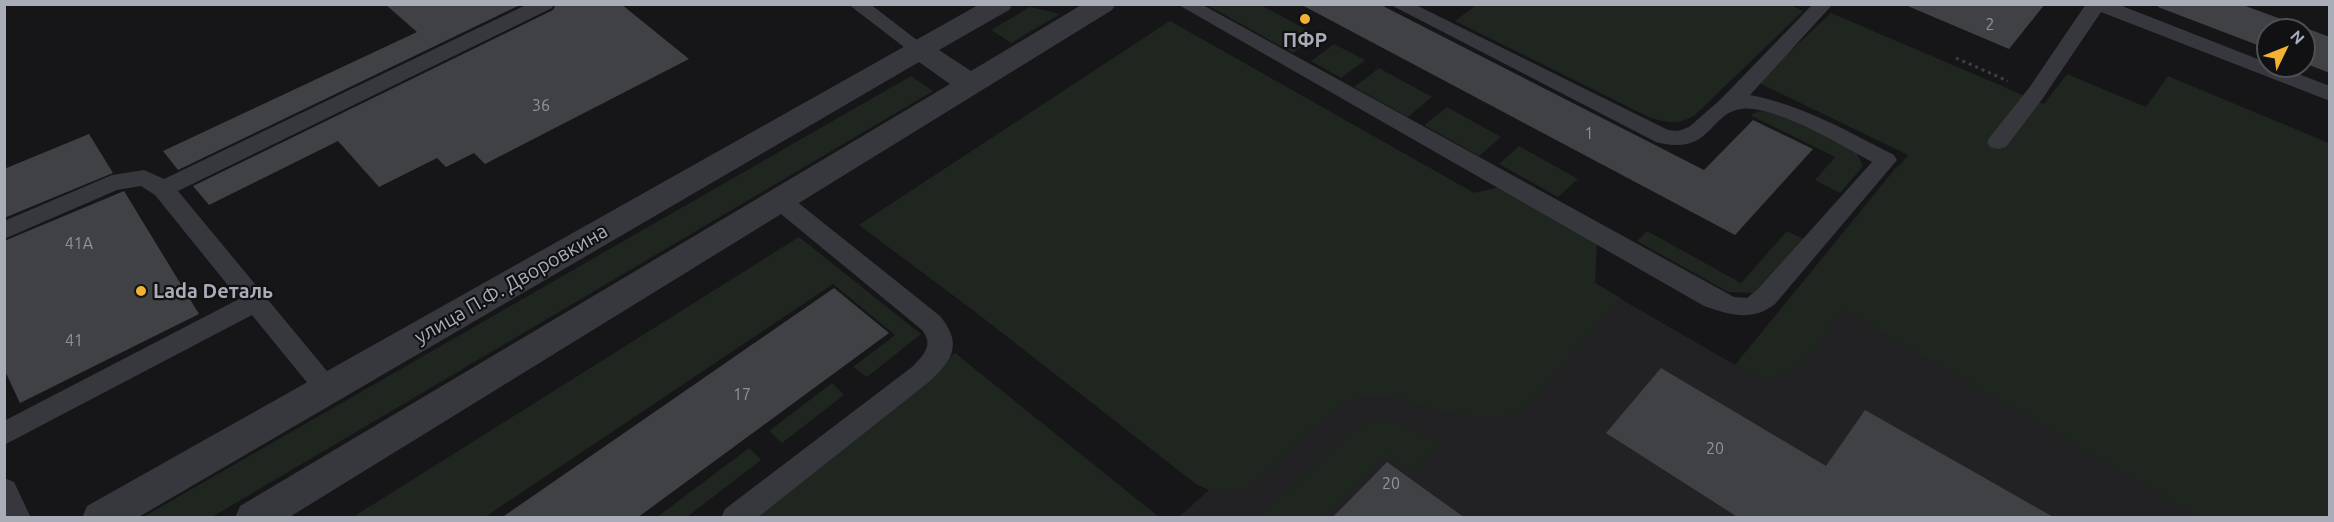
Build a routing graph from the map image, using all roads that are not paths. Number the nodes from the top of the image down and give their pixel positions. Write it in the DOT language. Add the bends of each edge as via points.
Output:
graph roads {
  1 [pos="545,4"];
  2 [pos="857,4"];
  3 [pos="1000,4"];
  4 [pos="1103,4"];
  5 [pos="1186,4"];
  6 [pos="1824,4"];
  7 [pos="2097,4"];
  8 [pos="1412,7"];
  9 [pos="920,50"];
  10 [pos="970,84"];
  11 [pos="2330,94"];
  12 [pos="1727,106"];
  13 [pos="1998,142"];
  14 [pos="163,189"];
  15 [pos="778,199"];
  16 [pos="4,231"];
  17 [pos="255,301"];
  18 [pos="327,389"];
  19 [pos="4,434"];
  20 [pos="4,490"];
  21 [pos="271,513"];
  22 [pos="17,518"];
  23 [pos="101,518"];
  24 [pos="735,518"];
  1 -- 14 [label="lane"];
  2 -- 9 [label="lane"];
  3 -- 9 [label="street, улица П.Ф. Дворовкина"];
  4 -- 10 [label="street"];
  5 -- 12 [label="lane" via="1713,299 1744,309 1756,306 1766,297 1886,160 1773,105 1747,100"];
  6 -- 12 [label="lane"];
  7 -- 11 [label="lane"];
  7 -- 13 [label="lane"];
  8 -- 12 [label="lane" via="1664,137 1680,140 1692,136"];
  9 -- 10 [label="street"];
  9 -- 18 [label="street, улица П.Ф. Дворовкина"];
  10 -- 15 [label="street"];
  14 -- 16 [label="lane" via="144,178 112,183"];
  14 -- 17 [label="lane"];
  15 -- 21 [label="street"];
  15 -- 24 [label="lane" via="931,323 941,333 942,346 921,374"];
  17 -- 18 [label="lane"];
  17 -- 19 [label="lane"];
  18 -- 23 [label="street, улица П.Ф. Дворовкина"];
  20 -- 22 [label="lane"];
}
